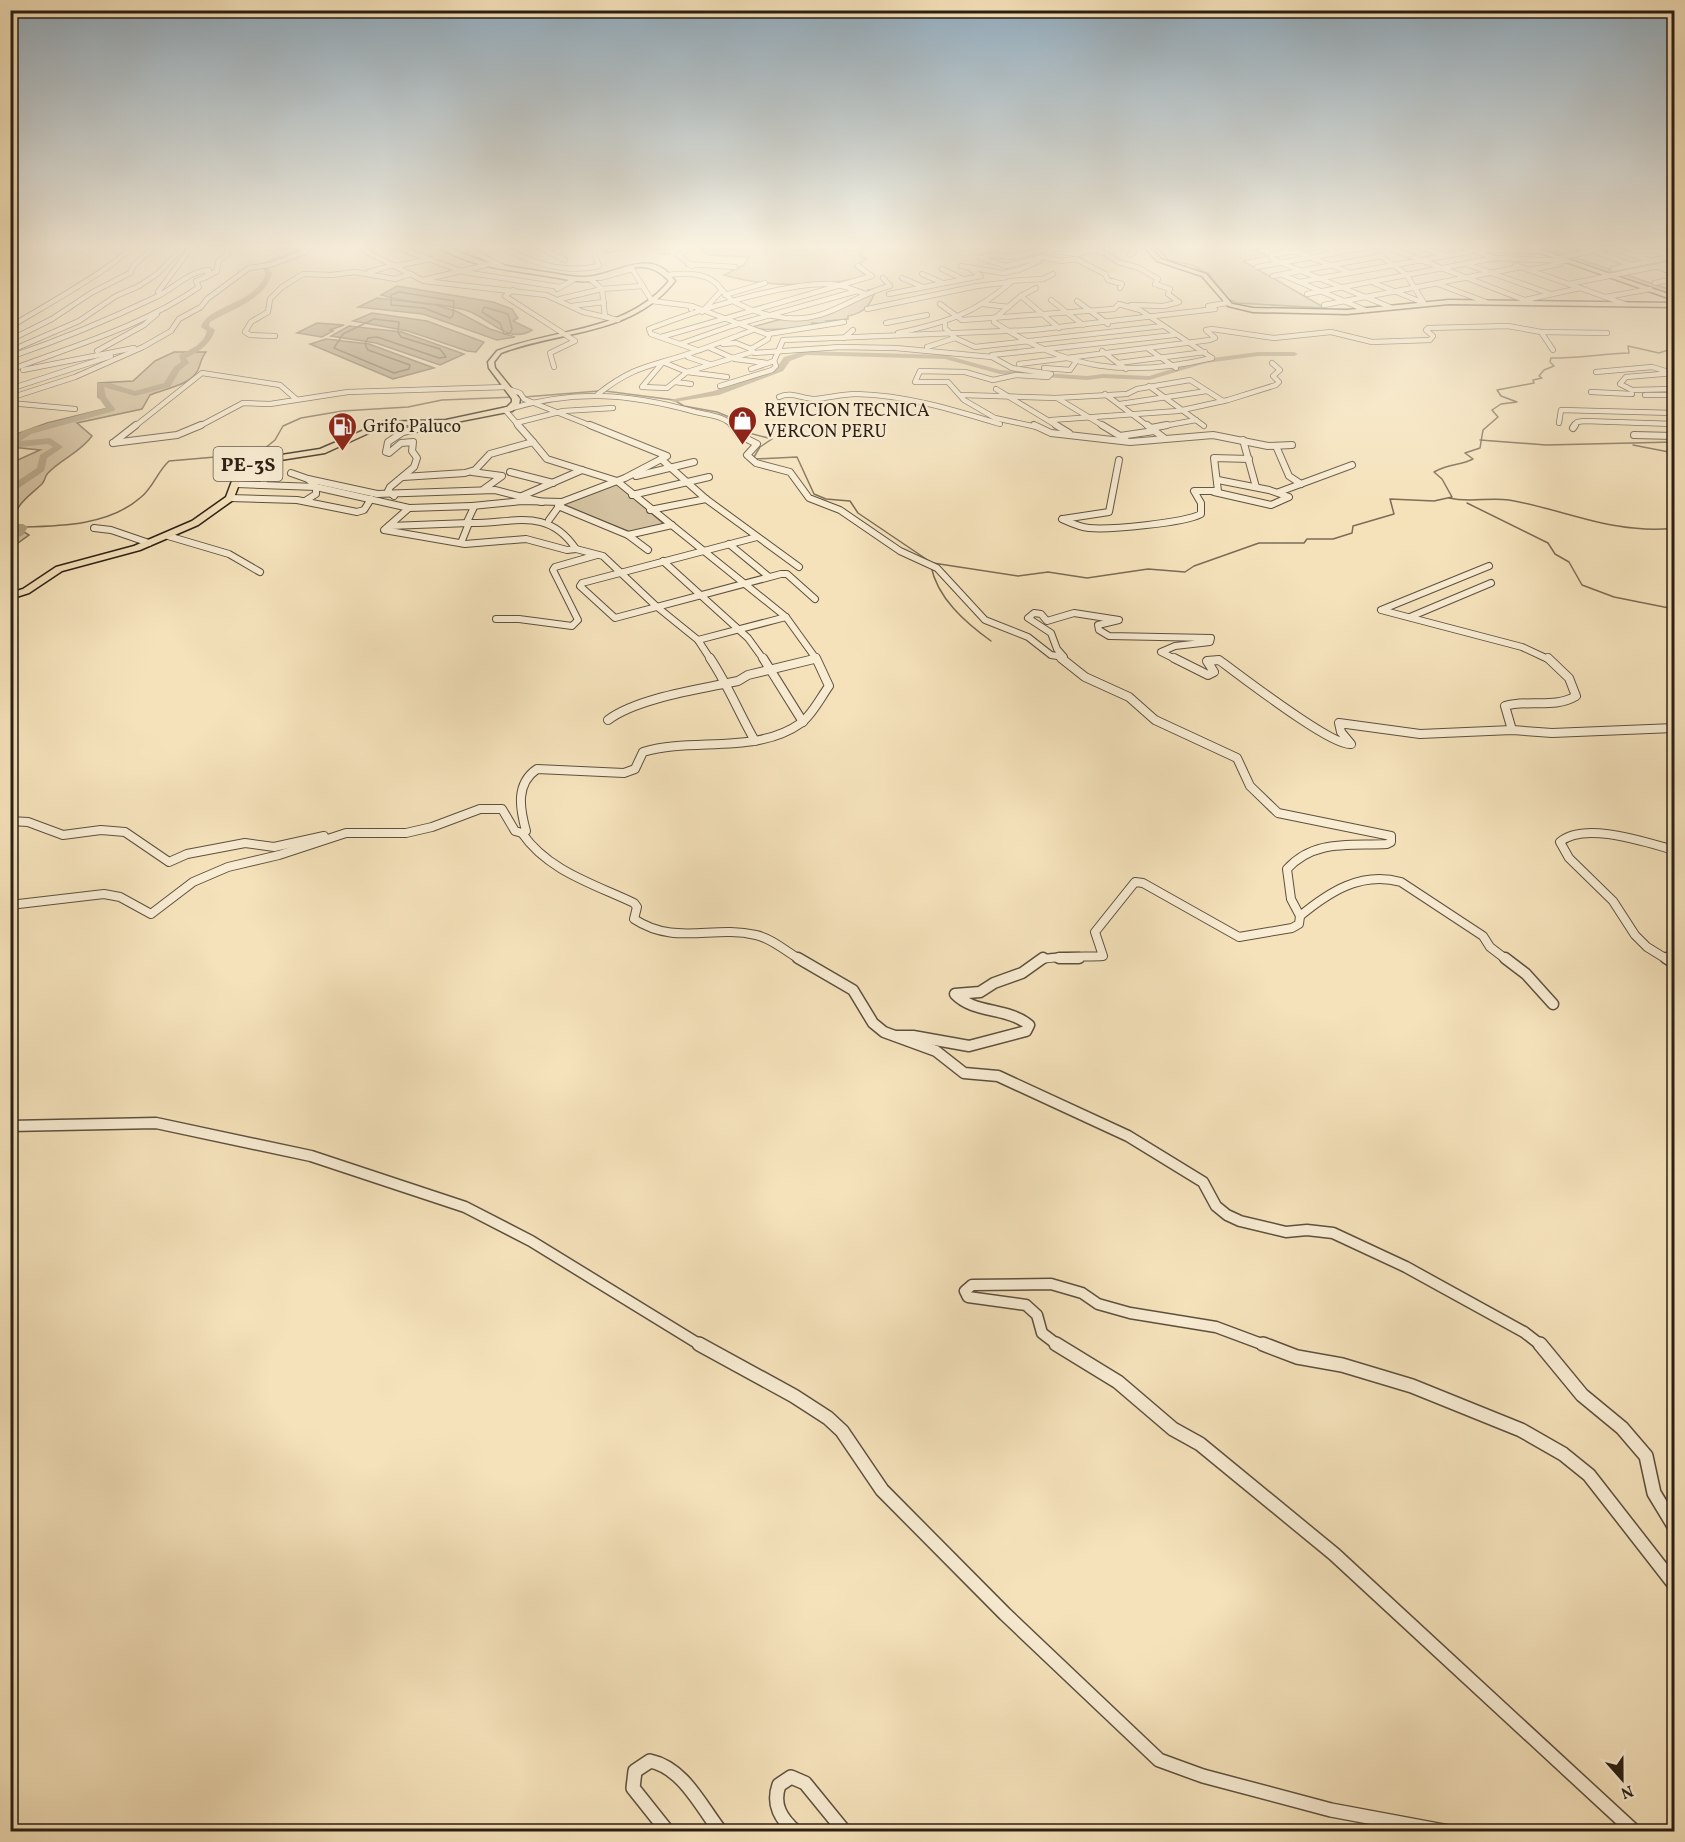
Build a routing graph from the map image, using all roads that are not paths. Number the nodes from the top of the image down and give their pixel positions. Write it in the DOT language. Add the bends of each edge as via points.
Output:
graph roads {
  1 [pos="28,331"];
  2 [pos="56,331"];
  3 [pos="80,331"];
  4 [pos="115,331"];
  5 [pos="133,331"];
  6 [pos="171,331"];
  7 [pos="246,331"];
  8 [pos="561,331"];
  9 [pos="577,331"];
  10 [pos="650,331"];
  11 [pos="679,331"];
  12 [pos="718,331"];
  13 [pos="751,331"];
  14 [pos="757,331"];
  15 [pos="787,331"];
  16 [pos="852,331"];
  17 [pos="912,331"];
  18 [pos="948,331"];
  19 [pos="975,331"];
  20 [pos="1021,331"];
  21 [pos="1065,331"];
  22 [pos="1121,331"];
  23 [pos="1169,331"];
  24 [pos="1207,331"];
  25 [pos="1227,331"];
  26 [pos="1428,331"];
  27 [pos="1535,331"];
  28 [pos="1007,332"];
  29 [pos="1541,332"];
  30 [pos="977,333"];
  31 [pos="1607,333"];
  32 [pos="566,334"];
  33 [pos="768,334"];
  34 [pos="1073,335"];
  35 [pos="1174,335"];
  36 [pos="275,336"];
  37 [pos="902,336"];
  38 [pos="953,336"];
  39 [pos="660,337"];
  40 [pos="890,337"];
  41 [pos="844,338"];
  42 [pos="10,340"];
  43 [pos="783,340"];
  44 [pos="1136,340"];
  45 [pos="764,341"];
  46 [pos="1022,341"];
  47 [pos="1192,343"];
  48 [pos="679,344"];
  49 [pos="998,344"];
  50 [pos="1088,344"];
  51 [pos="143,347"];
  52 [pos="927,347"];
  53 [pos="975,347"];
  54 [pos="710,348"];
  55 [pos="1146,348"];
  56 [pos="131,349"];
  57 [pos="957,349"];
  58 [pos="697,350"];
  59 [pos="752,350"];
  60 [pos="1036,350"];
  61 [pos="1553,350"];
  62 [pos="10,351"];
  63 [pos="779,351"];
  64 [pos="1104,352"];
  65 [pos="1205,352"];
  66 [pos="10,357"];
  67 [pos="85,357"];
  68 [pos="688,357"];
  69 [pos="732,357"];
  70 [pos="994,357"];
  71 [pos="1161,357"];
  72 [pos="1056,358"];
  73 [pos="663,362"];
  74 [pos="772,362"];
  75 [pos="1075,363"];
  76 [pos="1118,363"];
  77 [pos="1272,363"];
  78 [pos="709,364"];
  79 [pos="1019,364"];
  80 [pos="554,367"];
  81 [pos="1176,368"];
  82 [pos="751,369"];
  83 [pos="1126,369"];
  84 [pos="10,372"];
  85 [pos="687,372"];
  86 [pos="1014,372"];
  87 [pos="1596,372"];
  88 [pos="1674,373"];
  89 [pos="1052,375"];
  90 [pos="1639,375"];
  91 [pos="727,377"];
  92 [pos="613,382"];
  93 [pos="675,382"];
  94 [pos="691,384"];
  95 [pos="720,386"];
  96 [pos="1149,386"];
  97 [pos="10,389"];
  98 [pos="1660,389"];
  99 [pos="1674,389"];
  100 [pos="996,390"];
  101 [pos="1207,391"];
  102 [pos="1591,392"];
  103 [pos="598,393"];
  104 [pos="960,394"];
  105 [pos="1105,394"];
  106 [pos="517,395"];
  107 [pos="1674,396"];
  108 [pos="778,397"];
  109 [pos="1010,397"];
  110 [pos="1165,397"];
  111 [pos="1056,398"];
  112 [pos="296,399"];
  113 [pos="10,400"];
  114 [pos="1222,401"];
  115 [pos="1120,404"];
  116 [pos="613,408"];
  117 [pos="75,409"];
  118 [pos="1179,409"];
  119 [pos="505,410"];
  120 [pos="554,411"];
  121 [pos="1674,413"];
  122 [pos="1135,416"];
  123 [pos="1094,419"];
  124 [pos="1003,420"];
  125 [pos="1051,420"];
  126 [pos="1196,420"];
  127 [pos="442,422"];
  128 [pos="516,423"];
  129 [pos="1559,423"];
  130 [pos="1674,424"];
  131 [pos="1010,425"];
  132 [pos="1204,426"];
  133 [pos="1573,428"];
  134 [pos="1039,429"];
  135 [pos="1153,429"];
  136 [pos="1069,434"];
  137 [pos="1634,435"];
  138 [pos="1120,436"];
  139 [pos="1674,436"];
  140 [pos="1164,438"];
  141 [pos="1243,440"];
  142 [pos="533,442"];
  143 [pos="1130,442"];
  144 [pos="1292,445"];
  145 [pos="1276,446"];
  146 [pos="662,459"];
  147 [pos="1119,459"];
  148 [pos="1249,459"];
  149 [pos="694,462"];
  150 [pos="1352,465"];
  151 [pos="520,466"];
  152 [pos="671,468"];
  153 [pos="582,470"];
  154 [pos="472,471"];
  155 [pos="266,472"];
  156 [pos="510,472"];
  157 [pos="291,473"];
  158 [pos="502,476"];
  159 [pos="403,477"];
  160 [pos="709,477"];
  161 [pos="308,479"];
  162 [pos="621,480"];
  163 [pos="1218,480"];
  164 [pos="685,482"];
  165 [pos="553,483"];
  166 [pos="237,484"];
  167 [pos="1301,484"];
  168 [pos="263,485"];
  169 [pos="316,487"];
  170 [pos="1256,487"];
  171 [pos="483,490"];
  172 [pos="1214,492"];
  173 [pos="1278,492"];
  174 [pos="425,494"];
  175 [pos="390,495"];
  176 [pos="632,495"];
  177 [pos="522,497"];
  178 [pos="230,498"];
  179 [pos="371,499"];
  180 [pos="706,499"];
  181 [pos="305,501"];
  182 [pos="542,502"];
  183 [pos="410,504"];
  184 [pos="560,504"];
  185 [pos="472,506"];
  186 [pos="650,510"];
  187 [pos="549,520"];
  188 [pos="469,523"];
  189 [pos="672,525"];
  190 [pos="388,526"];
  191 [pos="94,528"];
  192 [pos="628,535"];
  193 [pos="168,536"];
  194 [pos="758,537"];
  195 [pos="149,543"];
  196 [pos="460,543"];
  197 [pos="729,544"];
  198 [pos="576,549"];
  199 [pos="648,550"];
  200 [pos="706,550"];
  201 [pos="601,555"];
  202 [pos="663,561"];
  203 [pos="1489,566"];
  204 [pos="799,567"];
  205 [pos="260,572"];
  206 [pos="618,572"];
  207 [pos="768,576"];
  208 [pos="744,581"];
  209 [pos="1491,583"];
  210 [pos="700,593"];
  211 [pos="10,596"];
  212 [pos="815,599"];
  213 [pos="656,606"];
  214 [pos="786,617"];
  215 [pos="1410,617"];
  216 [pos="496,619"];
  217 [pos="738,630"];
  218 [pos="698,639"];
  219 [pos="1061,658"];
  220 [pos="814,659"];
  221 [pos="772,670"];
  222 [pos="727,683"];
  223 [pos="608,720"];
  224 [pos="803,722"];
  225 [pos="1674,728"];
  226 [pos="1512,730"];
  227 [pos="755,741"];
  228 [pos="10,821"];
  229 [pos="346,833"];
  230 [pos="522,833"];
  231 [pos="1674,850"];
  232 [pos="10,905"];
  233 [pos="1299,916"];
  234 [pos="1674,963"];
  235 [pos="1553,1004"];
  236 [pos="892,1037"];
  237 [pos="10,1126"];
  238 [pos="1674,1526"];
  239 [pos="1674,1584"];
  240 [pos="668,1832"];
  241 [pos="721,1832"];
  242 [pos="796,1832"];
  243 [pos="845,1832"];
  244 [pos="1449,1832"];
  245 [pos="1635,1832"];
  1 -- 42 [label="street"];
  2 -- 62 [label="street"];
  3 -- 66 [label="street"];
  4 -- 84 [label="street"];
  5 -- 67 [label="street"];
  6 -- 51 [label="street"];
  7 -- 36 [label="street" via="250,335"];
  8 -- 32 [label="street"];
  9 -- 32 [label="highway"];
  10 -- 39 [label="street"];
  11 -- 39 [label="street"];
  12 -- 48 [label="street"];
  13 -- 58 [label="street"];
  14 -- 33 [label="street"];
  15 -- 33 [label="street"];
  16 -- 41 [label="street"];
  17 -- 40 [label="street"];
  18 -- 38 [label="street"];
  19 -- 30 [label="street"];
  20 -- 28 [label="street"];
  21 -- 34 [label="street"];
  22 -- 34 [label="street"];
  22 -- 44 [label="street"];
  23 -- 35 [label="street"];
  24 -- 47 [label="street" via="1214,339"];
  25 -- 26 [label="street" via="1279,338 1331,332 1377,342 1430,340 1433,336"];
  27 -- 29 [label="street"];
  28 -- 30 [label="street"];
  28 -- 46 [label="street"];
  29 -- 31 [label="street"];
  29 -- 61 [label="street"];
  30 -- 38 [label="street"];
  30 -- 49 [label="street"];
  32 -- 80 [label="street" via="575,341 550,353"];
  32 -- 106 [label="highway" via="495,355 490,362 492,368"];
  33 -- 45 [label="street" via="770,337"];
  34 -- 46 [label="street"];
  34 -- 50 [label="street"];
  35 -- 44 [label="street"];
  35 -- 47 [label="street"];
  37 -- 38 [label="street"];
  37 -- 40 [label="street"];
  37 -- 52 [label="street"];
  38 -- 52 [label="street"];
  38 -- 53 [label="street"];
  39 -- 48 [label="street"];
  40 -- 41 [label="street"];
  41 -- 43 [label="street"];
  43 -- 45 [label="street"];
  43 -- 63 [label="street"];
  44 -- 50 [label="street"];
  44 -- 55 [label="street"];
  45 -- 59 [label="street"];
  46 -- 49 [label="street"];
  46 -- 60 [label="street"];
  47 -- 55 [label="street"];
  47 -- 65 [label="street"];
  48 -- 58 [label="street"];
  49 -- 53 [label="street"];
  50 -- 60 [label="street"];
  50 -- 64 [label="street"];
  51 -- 56 [label="street"];
  51 -- 113 [label="street"];
  52 -- 57 [label="street"];
  53 -- 70 [label="street"];
  54 -- 59 [label="street" via="732,342"];
  54 -- 68 [label="street"];
  54 -- 69 [label="street"];
  55 -- 64 [label="street"];
  55 -- 71 [label="street"];
  56 -- 67 [label="street"];
  56 -- 97 [label="street"];
  58 -- 92 [label="street" via="648,364"];
  59 -- 63 [label="street"];
  59 -- 69 [label="street"];
  60 -- 70 [label="street"];
  60 -- 72 [label="street"];
  63 -- 70 [label="street" via="882,347"];
  63 -- 74 [label="street"];
  64 -- 72 [label="street"];
  64 -- 76 [label="street"];
  65 -- 71 [label="street"];
  65 -- 81 [label="street" via="1212,358"];
  67 -- 84 [label="street"];
  68 -- 73 [label="street"];
  68 -- 78 [label="street"];
  69 -- 74 [label="street"];
  69 -- 78 [label="street"];
  70 -- 79 [label="street"];
  70 -- 86 [label="street"];
  71 -- 76 [label="street"];
  71 -- 81 [label="street"];
  72 -- 75 [label="street"];
  72 -- 79 [label="street"];
  73 -- 85 [label="street"];
  73 -- 92 [label="street"];
  73 -- 93 [label="street" via="642,387 667,388"];
  74 -- 82 [label="street"];
  74 -- 95 [label="street" via="775,368"];
  75 -- 79 [label="street" via="1072,369 1064,370"];
  75 -- 83 [label="street"];
  76 -- 83 [label="street"];
  77 -- 114 [label="street" via="1280,370 1273,376 1279,382 1275,386"];
  78 -- 85 [label="street"];
  81 -- 83 [label="street"];
  85 -- 91 [label="street"];
  85 -- 93 [label="street"];
  86 -- 89 [label="street"];
  86 -- 104 [label="street" via="993,380 965,372 929,369 921,371 915,382 943,380 953,384"];
  87 -- 88 [label="street" via="1652,367"];
  88 -- 90 [label="street"];
  90 -- 98 [label="street"];
  90 -- 98 [label="street" via="1624,378 1622,387"];
  92 -- 103 [label="street"];
  93 -- 94 [label="street"];
  96 -- 101 [label="street" via="1190,380"];
  96 -- 105 [label="street" via="1129,393"];
  96 -- 110 [label="street"];
  98 -- 99 [label="street"];
  100 -- 109 [label="street"];
  101 -- 110 [label="street"];
  101 -- 114 [label="street"];
  102 -- 107 [label="street"];
  103 -- 106 [label="street"];
  103 -- 219 [label="street" via="656,401 730,422 739,435 757,444 747,455 753,462 790,472 809,498 855,518 881,539 931,566 981,617 1028,637 1044,651"];
  104 -- 109 [label="street"];
  104 -- 124 [label="street" via="964,400"];
  105 -- 111 [label="street"];
  105 -- 115 [label="street"];
  106 -- 112 [label="street" via="445,388 348,392"];
  106 -- 119 [label="street"];
  106 -- 119 [label="highway" via="516,403"];
  106 -- 120 [label="street"];
  108 -- 131 [label="street" via="785,394 813,399 855,394 895,398"];
  109 -- 111 [label="street"];
  109 -- 125 [label="street"];
  110 -- 115 [label="street"];
  110 -- 118 [label="street"];
  111 -- 123 [label="street"];
  112 -- 112 [label="street" via="280,385 202,373 113,443 182,433 239,404"];
  113 -- 117 [label="street"];
  114 -- 118 [label="street"];
  115 -- 122 [label="street"];
  116 -- 120 [label="street"];
  118 -- 122 [label="street"];
  118 -- 126 [label="street"];
  119 -- 127 [label="highway, PE-3S"];
  119 -- 128 [label="street"];
  120 -- 128 [label="street"];
  120 -- 146 [label="street" via="667,456"];
  121 -- 129 [label="street" via="1561,410"];
  122 -- 123 [label="street"];
  122 -- 135 [label="street"];
  123 -- 125 [label="street"];
  123 -- 138 [label="street"];
  124 -- 131 [label="street"];
  124 -- 134 [label="street" via="1029,423"];
  125 -- 136 [label="street"];
  126 -- 132 [label="street"];
  126 -- 135 [label="street"];
  127 -- 159 [label="street" via="406,430 388,441 387,453 401,443 415,445 412,451 417,462"];
  127 -- 166 [label="highway, PE-3S" via="382,424 322,451 260,459 243,469"];
  128 -- 142 [label="street"];
  130 -- 133 [label="street" via="1584,421 1576,422"];
  131 -- 134 [label="street"];
  134 -- 136 [label="street"];
  135 -- 138 [label="street"];
  135 -- 140 [label="street"];
  136 -- 143 [label="street"];
  137 -- 139 [label="street"];
  138 -- 143 [label="street"];
  140 -- 141 [label="street" via="1213,435"];
  140 -- 143 [label="street"];
  141 -- 145 [label="street"];
  141 -- 148 [label="street"];
  142 -- 153 [label="street" via="545,458"];
  142 -- 154 [label="street" via="490,454"];
  144 -- 145 [label="street"];
  145 -- 167 [label="street" via="1289,476"];
  146 -- 152 [label="street"];
  146 -- 162 [label="street"];
  147 -- 172 [label="street" via="1109,513 1062,519 1084,528 1108,530 1135,524 1172,523 1201,514 1201,503 1194,491"];
  148 -- 163 [label="street" via="1214,458"];
  148 -- 170 [label="street"];
  149 -- 152 [label="street"];
  150 -- 167 [label="street"];
  151 -- 156 [label="street"];
  152 -- 162 [label="street"];
  152 -- 164 [label="street"];
  153 -- 162 [label="street"];
  153 -- 165 [label="street"];
  154 -- 158 [label="street"];
  154 -- 159 [label="street"];
  155 -- 168 [label="street"];
  156 -- 158 [label="street"];
  156 -- 165 [label="street"];
  157 -- 161 [label="street"];
  158 -- 171 [label="street"];
  159 -- 175 [label="street" via="390,487"];
  160 -- 164 [label="street"];
  161 -- 169 [label="street"];
  161 -- 175 [label="street"];
  162 -- 176 [label="street"];
  162 -- 184 [label="street"];
  163 -- 170 [label="street"];
  163 -- 172 [label="street" via="1218,491"];
  164 -- 176 [label="street"];
  164 -- 180 [label="street"];
  165 -- 177 [label="street"];
  166 -- 168 [label="street"];
  166 -- 178 [label="highway, PE-3S"];
  167 -- 173 [label="street"];
  168 -- 169 [label="street"];
  169 -- 179 [label="street"];
  169 -- 181 [label="street" via="316,494"];
  170 -- 173 [label="street"];
  171 -- 174 [label="street"];
  171 -- 177 [label="street"];
  172 -- 173 [label="street" via="1271,505 1289,499"];
  174 -- 175 [label="street"];
  174 -- 183 [label="street"];
  175 -- 183 [label="street"];
  176 -- 186 [label="street"];
  177 -- 182 [label="street"];
  178 -- 181 [label="street"];
  178 -- 193 [label="highway, PE-3S" via="211,514"];
  179 -- 181 [label="street" via="357,513"];
  179 -- 183 [label="street"];
  180 -- 186 [label="street"];
  180 -- 194 [label="street"];
  182 -- 184 [label="street"];
  182 -- 185 [label="street"];
  183 -- 185 [label="street"];
  183 -- 190 [label="street"];
  184 -- 187 [label="street"];
  184 -- 192 [label="street"];
  185 -- 188 [label="street"];
  186 -- 189 [label="street"];
  187 -- 188 [label="street"];
  187 -- 198 [label="street" via="563,530"];
  188 -- 190 [label="street"];
  188 -- 196 [label="street"];
  189 -- 192 [label="street"];
  189 -- 200 [label="street"];
  190 -- 196 [label="street" via="384,530 387,532"];
  191 -- 195 [label="street"];
  192 -- 199 [label="street"];
  193 -- 195 [label="highway, PE-3S"];
  193 -- 205 [label="street" via="251,563"];
  194 -- 197 [label="street"];
  194 -- 204 [label="street"];
  195 -- 211 [label="highway, PE-3S" via="59,569 26,591"];
  196 -- 198 [label="street" via="526,539"];
  197 -- 200 [label="street"];
  197 -- 207 [label="street"];
  198 -- 201 [label="street"];
  200 -- 202 [label="street"];
  200 -- 208 [label="street"];
  201 -- 206 [label="street"];
  201 -- 216 [label="street" via="553,570 578,620 576,624"];
  202 -- 206 [label="street"];
  202 -- 210 [label="street"];
  203 -- 215 [label="street" via="1381,610"];
  206 -- 213 [label="street"];
  206 -- 213 [label="street" via="580,586 615,618"];
  207 -- 208 [label="street"];
  207 -- 212 [label="street" via="787,574"];
  208 -- 210 [label="street"];
  208 -- 214 [label="street"];
  209 -- 215 [label="street"];
  210 -- 213 [label="street"];
  210 -- 217 [label="street"];
  213 -- 218 [label="street"];
  214 -- 217 [label="street"];
  214 -- 220 [label="street"];
  215 -- 226 [label="street" via="1539,652 1563,671 1576,696 1565,701 1514,702 1505,706"];
  217 -- 218 [label="street"];
  217 -- 221 [label="street"];
  218 -- 222 [label="street"];
  219 -- 226 [label="street" via="1064,655 1057,649 1055,639 1043,626 1030,621 1030,614 1039,613 1050,621 1060,615 1084,613 1119,620 1098,625 1109,636 1211,638 1210,642 1175,646 1161,652 1208,675 1214,672 1207,661 1219,660 1345,746 1351,744 1338,726 1342,723 1420,734"];
  219 -- 233 [label="street" via="1082,675 1129,698 1155,720 1237,758 1245,778 1278,813 1391,836 1391,842 1386,844 1328,846 1296,856 1287,869 1291,899"];
  220 -- 221 [label="street"];
  220 -- 224 [label="street" via="829,686"];
  221 -- 222 [label="street"];
  221 -- 224 [label="street"];
  222 -- 223 [label="street" via="666,697"];
  222 -- 227 [label="street"];
  224 -- 227 [label="street" via="781,735"];
  225 -- 226 [label="street" via="1552,733"];
  227 -- 230 [label="street" via="654,748 643,752 635,769 622,773 566,767 537,769 524,781 518,805 526,831"];
  228 -- 229 [label="street" via="28,822 63,835 101,830 125,832 169,862 188,854 245,843 274,847"];
  229 -- 230 [label="street" via="406,833 494,808 502,809 515,831"];
  229 -- 232 [label="street" via="199,878 151,914 127,898 108,894"];
  230 -- 236 [label="street" via="554,865 634,903 634,919 640,923 673,935 724,931 758,935 853,990 873,1023"];
  231 -- 234 [label="street" via="1602,834 1567,836 1560,842 1569,858 1614,901 1647,948"];
  233 -- 235 [label="street" via="1346,884 1396,880 1482,935 1490,947 1526,974"];
  233 -- 236 [label="street" via="1299,924 1292,928 1239,937 1135,882 1095,932 1103,956 1045,957 1022,973 980,992 955,994 977,1006 1016,1015 1029,1025 1026,1031 969,1046 913,1036"];
  236 -- 238 [label="street" via="936,1051 964,1073 998,1076 1128,1136 1203,1182 1220,1211 1240,1221 1286,1232 1333,1233 1406,1267 1524,1332 1646,1456 1654,1493"];
  237 -- 244 [label="street" via="156,1123 311,1156 465,1207 531,1241 828,1418 842,1431 882,1490 1013,1622 1159,1760 1203,1776 1331,1810"];
  239 -- 245 [label="street" via="1589,1475 1563,1454 1521,1430 1412,1386 1342,1365 1297,1357 1216,1327 1098,1304 1082,1293 1051,1284 972,1285 965,1291 968,1297 1026,1305 1036,1315 1042,1333 1118,1382 1173,1428 1200,1444 1334,1554"];
  240 -- 241 [label="street" via="633,1788 635,1772 650,1761 666,1766"];
  242 -- 243 [label="street" via="783,1820 776,1805 779,1785 791,1777 801,1779"];
}
